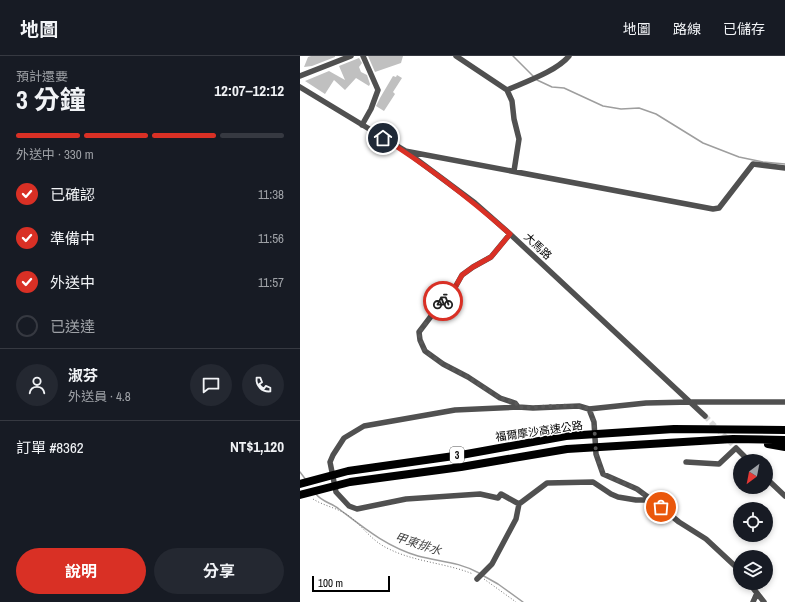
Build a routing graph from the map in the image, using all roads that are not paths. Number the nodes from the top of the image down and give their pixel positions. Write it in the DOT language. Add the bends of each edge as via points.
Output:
graph roads {
  1 [pos="351,56"];
  2 [pos="363,56"];
  3 [pos="456,56"];
  4 [pos="569,56"];
  5 [pos="300,76"];
  6 [pos="300,87"];
  7 [pos="507,90"];
  8 [pos="362,125"];
  9 [pos="404,150"];
  10 [pos="785,168"];
  11 [pos="514,171"];
  12 [pos="510,234"];
  13 [pos="691,402"];
  14 [pos="785,402"];
  15 [pos="518,407"];
  16 [pos="589,409"];
  17 [pos="705,416"];
  18 [pos="785,429"];
  19 [pos="733,439"];
  20 [pos="785,440"];
  21 [pos="785,447"];
  22 [pos="742,454"];
  23 [pos="686,462"];
  24 [pos="300,484"];
  25 [pos="773,485"];
  26 [pos="300,495"];
  27 [pos="785,496"];
  28 [pos="652,500"];
  29 [pos="519,504"];
  30 [pos="733,564"];
  31 [pos="478,578"];
  32 [pos="755,590"];
  33 [pos="757,593"];
  34 [pos="753,602"];
  35 [pos="764,602"];
  1 -- 5 [label="street"];
  2 -- 8 [label="street" via="378,90"];
  3 -- 7 [label="street"];
  4 -- 7 [label="street" via="543,74"];
  6 -- 8 [label="street, 大馬路"];
  7 -- 11 [label="street" via="512,101 519,139"];
  8 -- 9 [label="street, 大馬路"];
  9 -- 11 [label="street"];
  9 -- 12 [label="street, 大馬路" via="475,203"];
  10 -- 11 [label="street" via="753,164 719,208 713,209"];
  12 -- 13 [label="street, 大馬路"];
  12 -- 15 [label="street" via="491,257 462,275 453,291 419,332 425,351 500,398 516,403"];
  13 -- 14 [label="street"];
  13 -- 16 [label="street" via="646,403"];
  13 -- 17 [label="street, 大馬路"];
  15 -- 16 [label="street" via="579,406"];
  15 -- 29 [label="street" via="455,410 364,426 344,438 330,462 336,492 349,506 357,509 406,499 480,494 498,498 501,494"];
  16 -- 28 [label="street" via="594,422 596,454 603,474 637,489"];
  18 -- 24 [label="highway, 福爾摩沙高速公路 / 3" via="674,429 566,436 348,472"];
  19 -- 20 [label="highway, 福爾摩沙高速公路 / 3"];
  19 -- 21 [label="highway"];
  19 -- 26 [label="highway, 福爾摩沙高速公路 / 3" via="567,449 350,482"];
  22 -- 23 [label="street" via="736,448 719,464"];
  25 -- 27 [label="street"];
  28 -- 29 [label="street" via="618,497 593,482 548,482"];
  28 -- 30 [label="street" via="679,522 706,539"];
  29 -- 31 [label="street" via="516,518 492,564"];
  32 -- 33 [label="street"];
  33 -- 34 [label="street"];
  33 -- 35 [label="street"];
}
